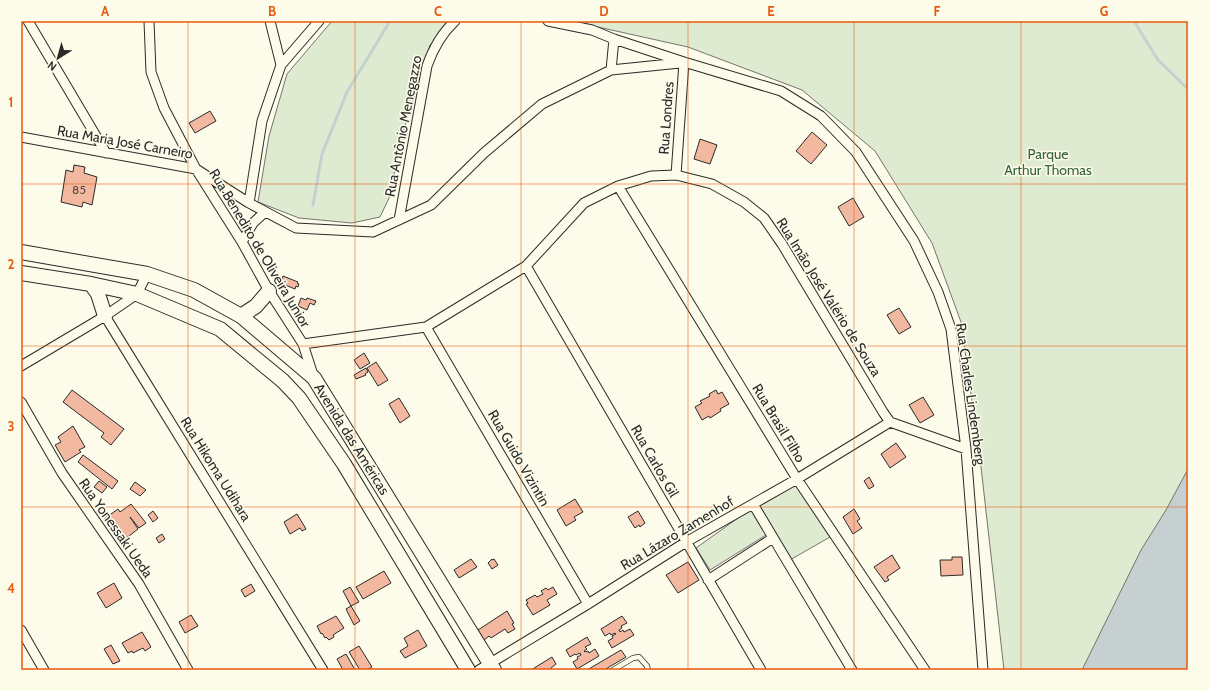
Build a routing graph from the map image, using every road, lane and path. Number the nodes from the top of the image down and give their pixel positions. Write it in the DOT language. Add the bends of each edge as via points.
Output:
graph roads {
  1 [pos="28,21"];
  2 [pos="149,21"];
  3 [pos="270,21"];
  4 [pos="319,21"];
  5 [pos="455,21"];
  6 [pos="548,21"];
  7 [pos="614,39"];
  8 [pos="684,62"];
  9 [pos="280,65"];
  10 [pos="611,70"];
  11 [pos="21,137"];
  12 [pos="106,154"];
  13 [pos="196,169"];
  14 [pos="676,175"];
  15 [pos="618,186"];
  16 [pos="249,203"];
  17 [pos="265,212"];
  18 [pos="398,220"];
  19 [pos="242,242"];
  20 [pos="21,252"];
  21 [pos="526,266"];
  22 [pos="21,273"];
  23 [pos="147,274"];
  24 [pos="91,284"];
  25 [pos="269,291"];
  26 [pos="137,294"];
  27 [pos="105,316"];
  28 [pos="241,316"];
  29 [pos="426,327"];
  30 [pos="303,344"];
  31 [pos="21,366"];
  32 [pos="314,378"];
  33 [pos="21,402"];
  34 [pos="890,422"];
  35 [pos="966,449"];
  36 [pos="797,479"];
  37 [pos="753,504"];
  38 [pos="773,538"];
  39 [pos="686,542"];
  40 [pos="708,580"];
  41 [pos="588,604"];
  42 [pos="21,630"];
  43 [pos="488,668"];
  44 [pos="44,670"];
  45 [pos="188,670"];
  46 [pos="323,670"];
  47 [pos="468,670"];
  48 [pos="613,670"];
  49 [pos="648,670"];
  50 [pos="762,670"];
  51 [pos="852,670"];
  52 [pos="925,670"];
  53 [pos="983,670"];
  1 -- 12 [label="street"];
  2 -- 13 [label="street, Rua Benedito de Oliveira Junior" via="151,72 164,108"];
  3 -- 9 [label="street"];
  4 -- 9 [label="street"];
  5 -- 18 [label="street, Rua Antônio Menegazzo" via="432,53 428,66"];
  6 -- 7 [label="street" via="592,30"];
  7 -- 8 [label="street"];
  7 -- 10 [label="street"];
  8 -- 10 [label="street, Rua Charles Lindemberg"];
  8 -- 14 [label="street, Rua Londres"];
  8 -- 35 [label="street, Rua Charles Lindemberg" via="781,91 821,116 856,152 914,241 938,292 951,329"];
  9 -- 16 [label="street" via="262,121"];
  10 -- 18 [label="street, Rua Maria José Carneiro" via="542,104 484,153 431,205"];
  11 -- 12 [label="street, Rua Maria José Carneiro"];
  12 -- 13 [label="street, Rua Maria José Carneiro"];
  13 -- 16 [label="street, Rua Maria José Carneiro"];
  13 -- 19 [label="street, Rua Benedito de Oliveira Junior"];
  14 -- 15 [label="street, Rua Imão José Valério de Souza" via="651,176"];
  14 -- 34 [label="street, Rua Imão José Valério de Souza" via="712,184 744,202 764,218"];
  15 -- 21 [label="street, Rua Imão José Valério de Souza" via="584,203"];
  15 -- 36 [label="street, Rua Brasil Filho"];
  16 -- 17 [label="street, Rua Maria José Carneiro"];
  17 -- 18 [label="street, Rua Maria José Carneiro" via="296,228 373,232"];
  17 -- 19 [label="street" via="252,223"];
  19 -- 25 [label="street, Rua Benedito de Oliveira Junior"];
  20 -- 23 [label="main road, Avenida das Américas"];
  21 -- 29 [label="street, Rua Imão José Valério de Souza"];
  21 -- 39 [label="street, Rua Carlos Gil"];
  22 -- 24 [label="main road, Avenida das Américas"];
  23 -- 26 [label="street"];
  23 -- 28 [label="main road, Avenida das Américas" via="194,290"];
  24 -- 26 [label="main road, Avenida das Américas"];
  24 -- 27 [label="main road" via="98,294"];
  25 -- 28 [label="main road" via="256,306"];
  25 -- 30 [label="street, Rua Benedito de Oliveira Junior"];
  26 -- 27 [label="street"];
  26 -- 47 [label="main road, Avenida das Américas" via="220,328 283,381 299,398 344,464"];
  27 -- 31 [label="street"];
  27 -- 46 [label="street, Rua Hikoma Udihara"];
  28 -- 32 [label="main road, Avenida das Américas"];
  29 -- 30 [label="street, Rua Imão José Valério de Souza"];
  29 -- 41 [label="street, Rua Guido Vizintin"];
  30 -- 32 [label="street, Rua Benedito de Oliveira Junior"];
  32 -- 43 [label="main road, Avenida das Américas"];
  33 -- 45 [label="street, Rua Yonessaki Ueda" via="62,473 139,584"];
  34 -- 35 [label="street"];
  34 -- 36 [label="street, Rua Lázaro Zamenhof"];
  35 -- 53 [label="street, Rua Charles Lindemberg"];
  36 -- 37 [label="street, Rua Lázaro Zamenhof"];
  36 -- 52 [label="street, Rua Brasil Filho"];
  37 -- 38 [label="street"];
  37 -- 39 [label="street, Rua Lázaro Zamenhof"];
  38 -- 40 [label="street"];
  38 -- 51 [label="street"];
  39 -- 40 [label="street, Rua Carlos Gil"];
  39 -- 41 [label="street, Rua Lázaro Zamenhof"];
  40 -- 50 [label="street, Rua Carlos Gil"];
  41 -- 43 [label="street, Rua Lázaro Zamenhof"];
  42 -- 44 [label="street"];
  48 -- 49 [label="lane" via="639,657"];
}
